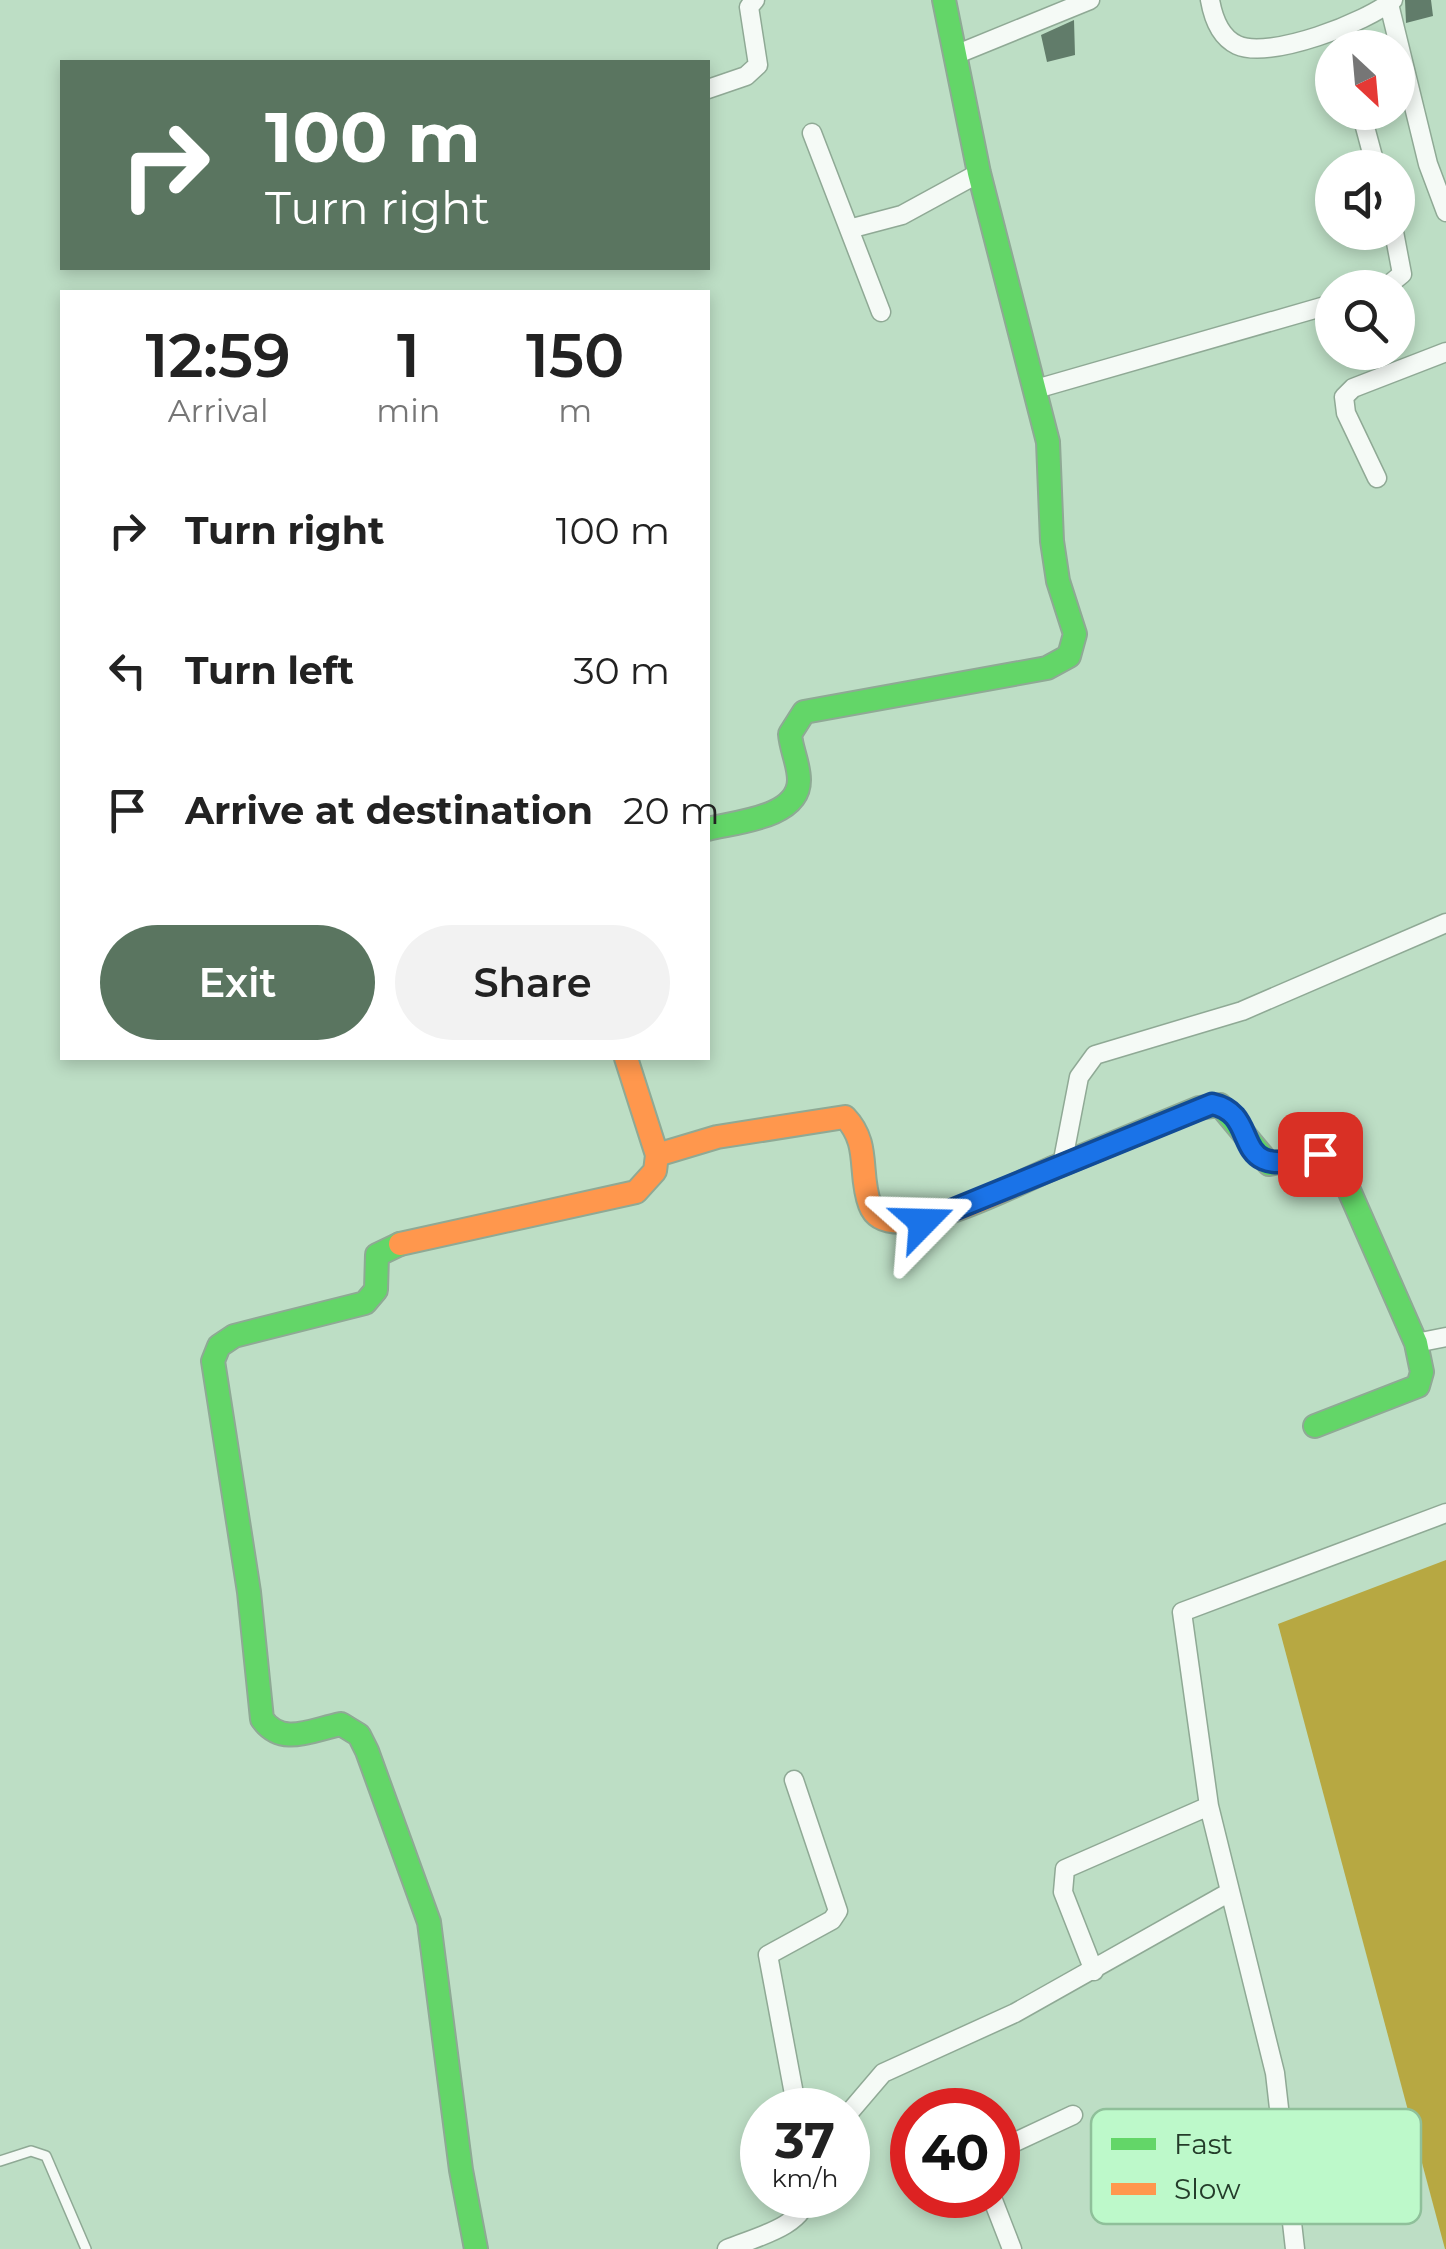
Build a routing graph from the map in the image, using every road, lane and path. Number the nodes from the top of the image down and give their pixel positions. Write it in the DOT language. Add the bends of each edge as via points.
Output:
graph roads {
  1 [pos="755,0"];
  2 [pos="944,0"];
  3 [pos="1090,0"];
  4 [pos="1210,0"];
  5 [pos="1391,2"];
  6 [pos="1337,28"];
  7 [pos="955,55"];
  8 [pos="710,88"];
  9 [pos="812,133"];
  10 [pos="979,174"];
  11 [pos="1446,212"];
  12 [pos="849,230"];
  13 [pos="1315,309"];
  14 [pos="881,312"];
  15 [pos="1446,352"];
  16 [pos="1036,389"];
  17 [pos="1377,478"];
  18 [pos="710,828"];
  19 [pos="1446,923"];
  20 [pos="627,1060"];
  21 [pos="657,1155"];
  22 [pos="1062,1166"];
  23 [pos="1446,1337"];
  24 [pos="1416,1343"];
  25 [pos="1315,1426"];
  26 [pos="1446,1513"];
  27 [pos="794,1780"];
  28 [pos="1209,1806"];
  29 [pos="1228,1893"];
  30 [pos="1094,1970"];
  31 [pos="794,2088"];
  32 [pos="870,2088"];
  33 [pos="1279,2109"];
  34 [pos="1073,2115"];
  35 [pos="1020,2140"];
  36 [pos="0,2162"];
  37 [pos="794,2218"];
  38 [pos="1000,2218"];
  39 [pos="1291,2224"];
  40 [pos="764,2242"];
  41 [pos="86,2249"];
  42 [pos="476,2249"];
  43 [pos="727,2249"];
  44 [pos="1012,2249"];
  45 [pos="1294,2249"];
  1 -- 8 [label="street" via="749,7 758,65"];
  2 -- 7 [label="street"];
  3 -- 7 [label="street"];
  4 -- 6 [label="street" via="1223,34 1238,46 1258,49"];
  5 -- 6 [label="street"];
  5 -- 11 [label="street" via="1428,164"];
  7 -- 10 [label="street"];
  9 -- 12 [label="street"];
  10 -- 12 [label="street" via="902,215"];
  10 -- 16 [label="street"];
  12 -- 14 [label="street"];
  13 -- 16 [label="street"];
  15 -- 17 [label="street" via="1344,397"];
  16 -- 18 [label="street" via="1051,471 1058,581 1075,634 1068,656 1048,668 804,712 791,720 788,732 800,784 794,798"];
  19 -- 22 [label="street" via="1242,1012 1095,1054 1079,1077"];
  20 -- 21 [label="street"];
  21 -- 22 [label="street" via="732,1134 846,1117 857,1129 876,1216 897,1228"];
  21 -- 42 [label="street" via="655,1171 636,1192 383,1250 374,1262 376,1290 365,1302 234,1336 213,1361 262,1719 282,1736 341,1724 368,1751 429,1922"];
  22 -- 24 [label="street" via="1212,1104 1230,1114 1269,1164 1329,1152 1342,1166"];
  23 -- 24 [label="street"];
  24 -- 25 [label="street" via="1418,1386"];
  26 -- 28 [label="street" via="1182,1612"];
  27 -- 31 [label="street" via="838,1911 768,1955"];
  28 -- 29 [label="street"];
  28 -- 30 [label="street" via="1062,1874"];
  29 -- 30 [label="street"];
  29 -- 33 [label="street"];
  30 -- 32 [label="street" via="883,2073"];
  34 -- 35 [label="street"];
  36 -- 41 [label="lane" via="31,2152 46,2156"];
  37 -- 40 [label="street"];
  38 -- 44 [label="street"];
  39 -- 45 [label="street"];
  40 -- 43 [label="street"];
}
